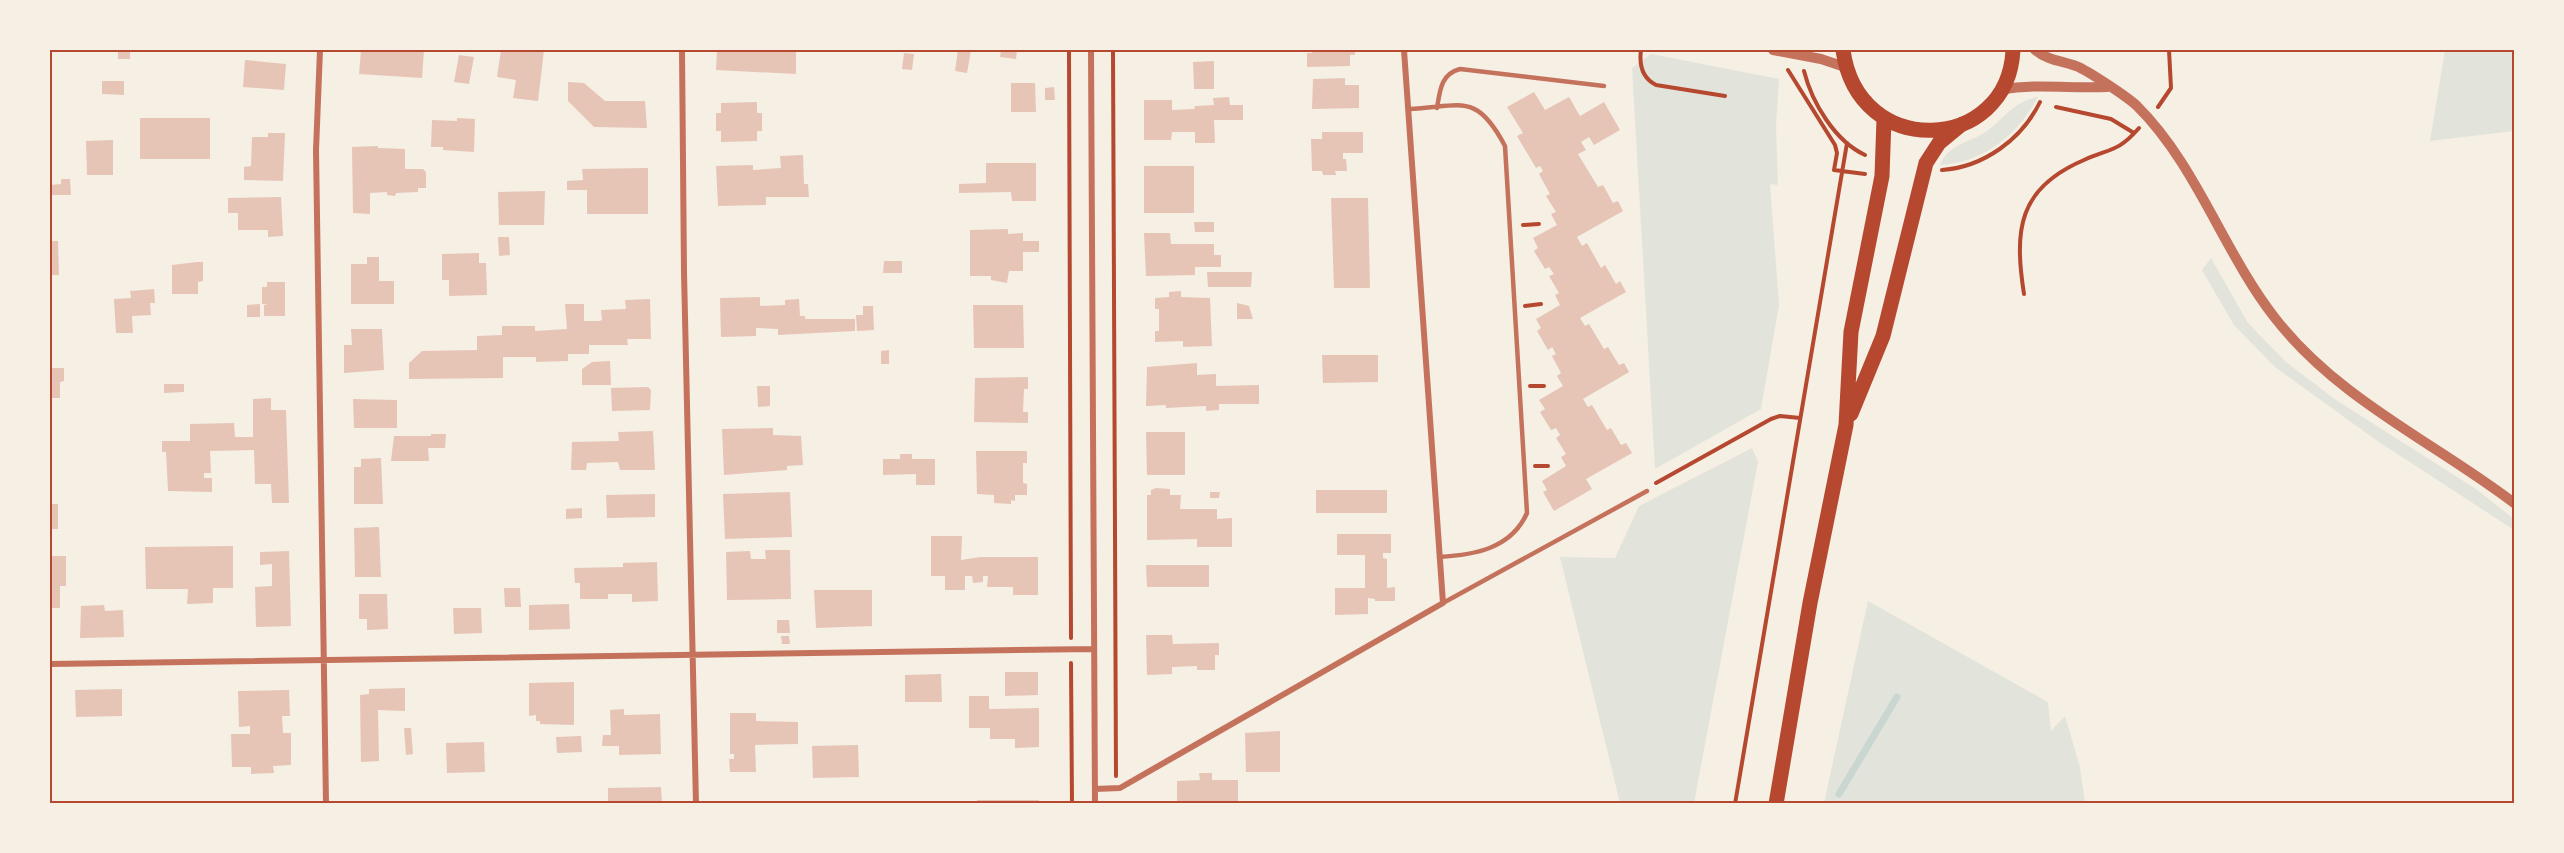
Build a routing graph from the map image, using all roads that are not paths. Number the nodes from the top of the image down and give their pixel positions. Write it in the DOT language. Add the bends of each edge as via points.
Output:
graph roads {
  1 [pos="320,50"];
  2 [pos="682,50"];
  3 [pos="1091,50"];
  4 [pos="1404,50"];
  5 [pos="1773,50"];
  6 [pos="1843,50"];
  7 [pos="2013,50"];
  8 [pos="2035,50"];
  9 [pos="1845,67"];
  10 [pos="1604,86"];
  11 [pos="2107,87"];
  12 [pos="2001,90"];
  13 [pos="1437,108"];
  14 [pos="1409,110"];
  15 [pos="1884,119"];
  16 [pos="1962,124"];
  17 [pos="1846,425"];
  18 [pos="1647,491"];
  19 [pos="2514,503"];
  20 [pos="1439,557"];
  21 [pos="1443,603"];
  22 [pos="1093,649"];
  23 [pos="693,656"];
  24 [pos="324,659"];
  25 [pos="50,664"];
  26 [pos="1095,789"];
  27 [pos="326,804"];
  28 [pos="696,804"];
  29 [pos="1095,804"];
  30 [pos="1776,804"];
  1 -- 24 [label="street" via="316,150"];
  2 -- 23 [label="street"];
  3 -- 22 [label="street"];
  4 -- 14 [label="street"];
  5 -- 9 [label="street"];
  6 -- 9 [label="main road"];
  7 -- 12 [label="main road"];
  8 -- 11 [label="street" via="2049,59 2079,67"];
  9 -- 15 [label="main road" via="1866,105"];
  10 -- 13 [label="lane" via="1460,69 1444,78"];
  11 -- 12 [label="street" via="2019,86"];
  11 -- 19 [label="street" via="2126,96 2148,118 2178,160 2256,291 2296,342 2373,410"];
  12 -- 16 [label="main road" via="1977,116"];
  13 -- 14 [label="lane"];
  13 -- 20 [label="lane" via="1457,104 1478,110 1505,146 1527,496 1527,513 1522,525 1511,535 1474,555"];
  14 -- 20 [label="street"];
  15 -- 16 [label="main road" via="1914,130"];
  15 -- 17 [label="main road" via="1882,176 1851,332"];
  16 -- 17 [label="main road" via="1940,143 1926,163 1883,336"];
  17 -- 30 [label="main road" via="1812,592"];
  18 -- 21 [label="lane"];
  20 -- 21 [label="street"];
  21 -- 26 [label="street" via="1118,788"];
  22 -- 23 [label="street"];
  22 -- 26 [label="street"];
  23 -- 24 [label="street"];
  23 -- 28 [label="street"];
  24 -- 25 [label="street"];
  24 -- 27 [label="street"];
  26 -- 29 [label="street"];
}
